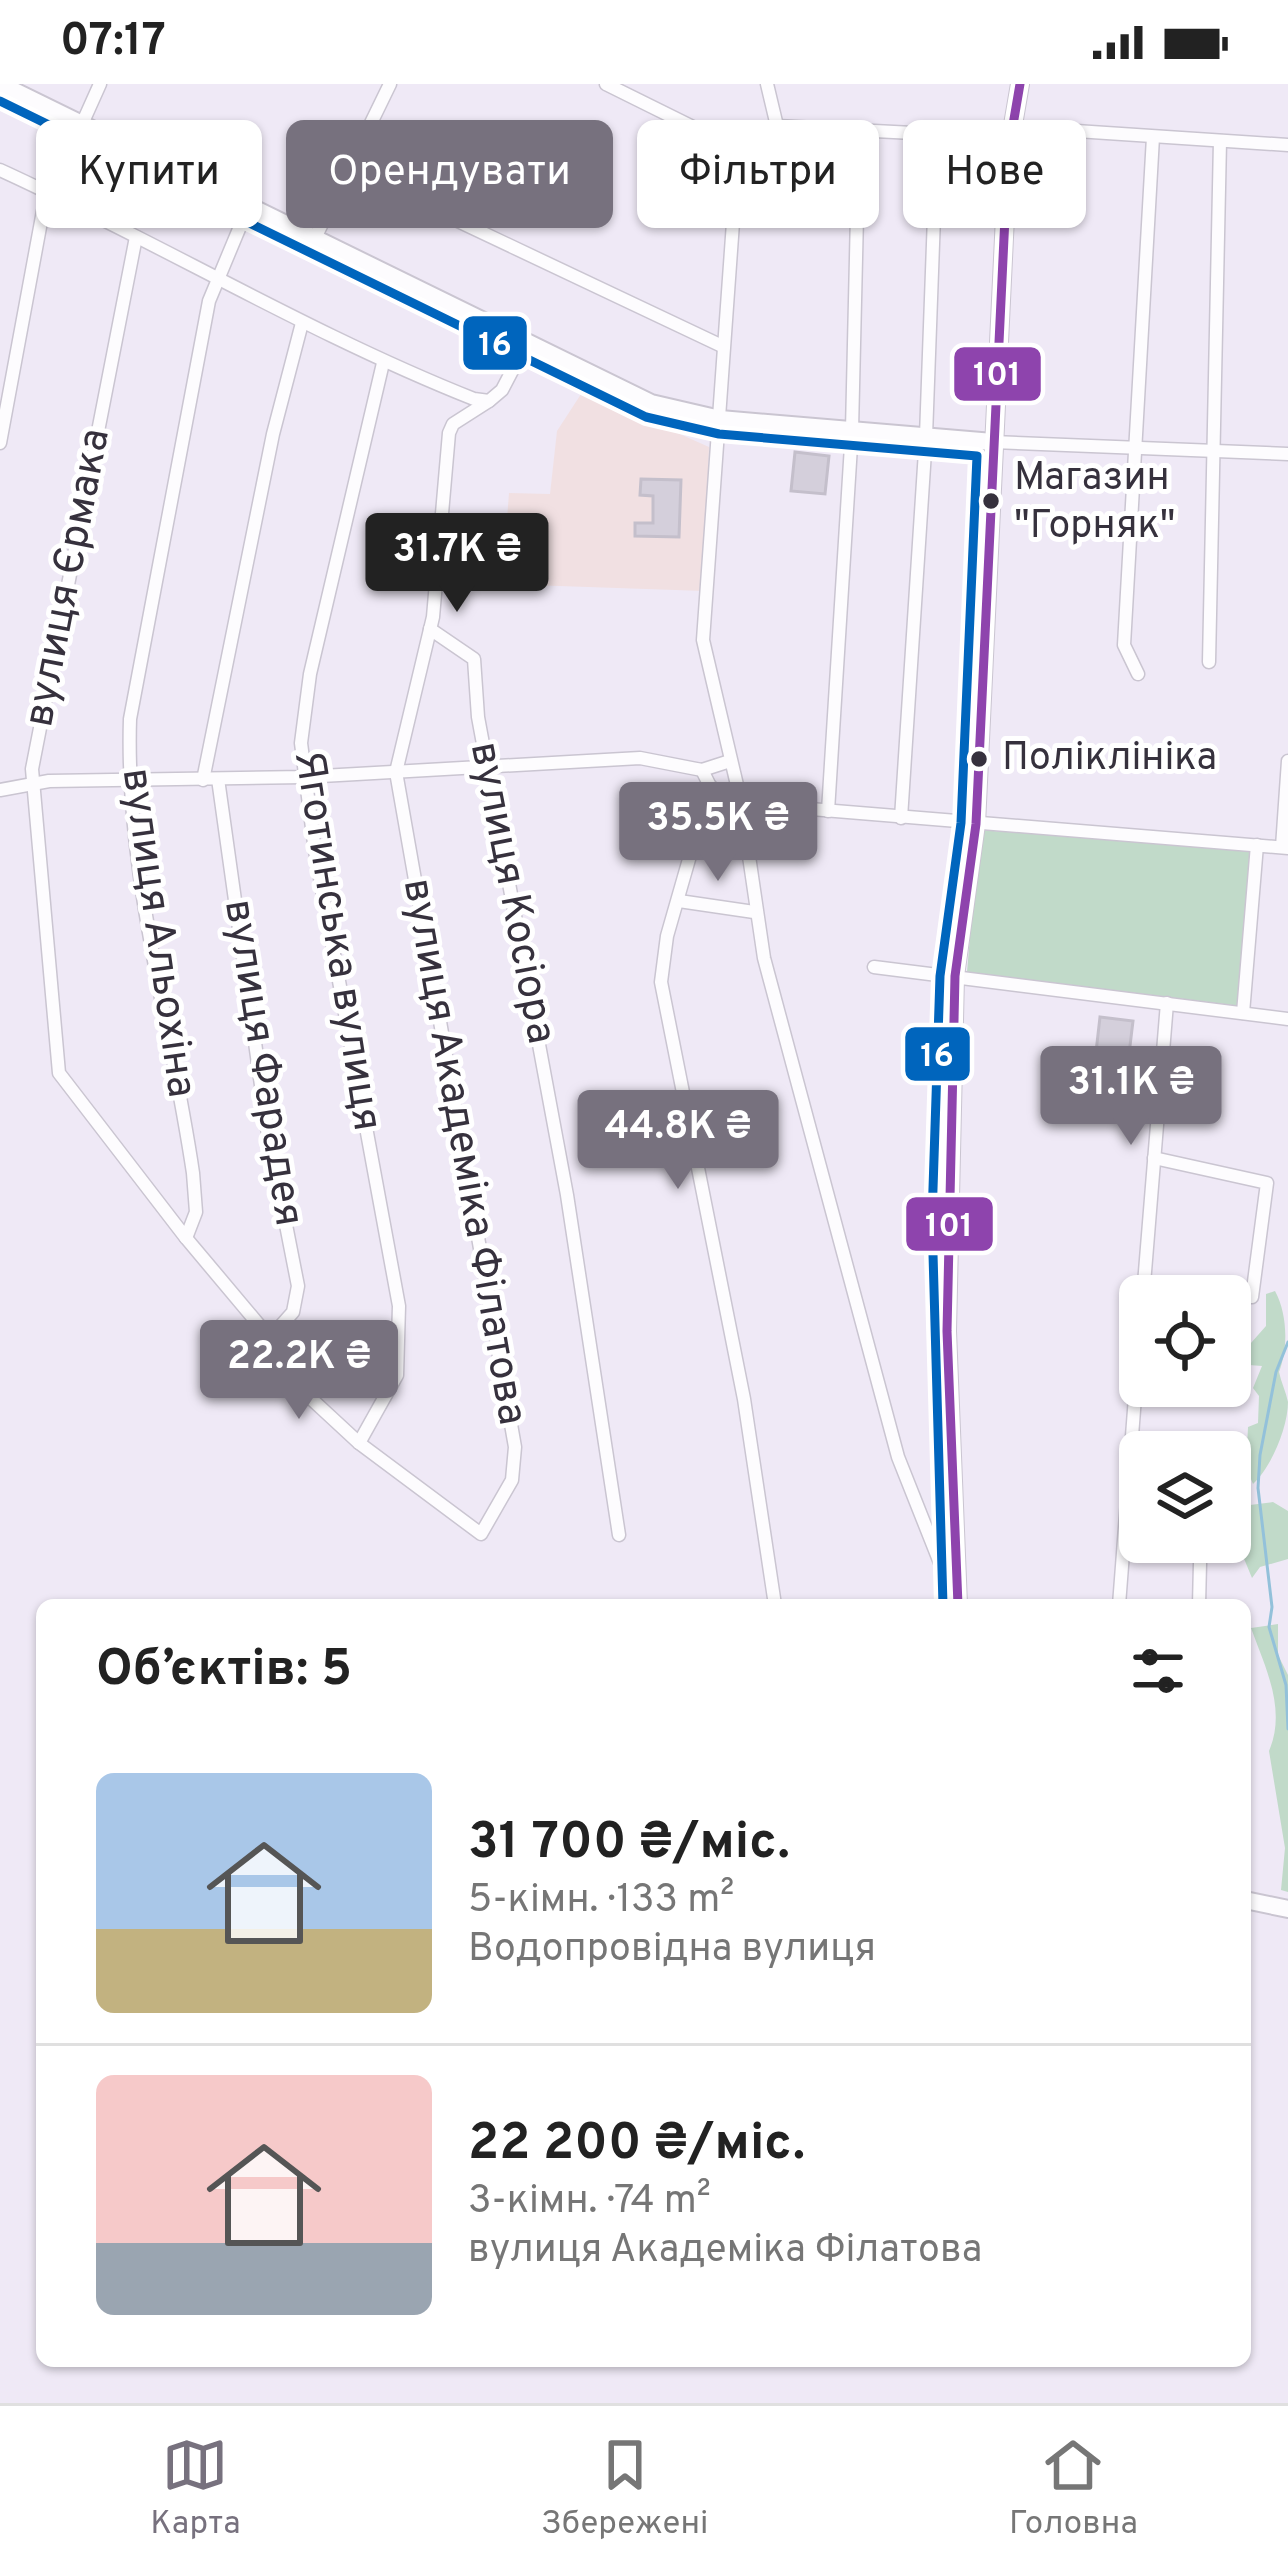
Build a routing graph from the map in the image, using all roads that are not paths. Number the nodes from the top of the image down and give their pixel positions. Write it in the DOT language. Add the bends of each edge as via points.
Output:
graph roads {
  1 [pos="0,84"];
  2 [pos="100,84"];
  3 [pos="390,84"];
  4 [pos="606,84"];
  5 [pos="767,84"];
  6 [pos="1021,84"];
  7 [pos="83,118"];
  8 [pos="87,120"];
  9 [pos="373,120"];
  10 [pos="679,120"];
  11 [pos="776,120"];
  12 [pos="1017,120"];
  13 [pos="1086,132"];
  14 [pos="1153,137"];
  15 [pos="1220,141"];
  16 [pos="1288,145"];
  17 [pos="0,170"];
  18 [pos="36,187"];
  19 [pos="262,212"];
  20 [pos="42,228"];
  21 [pos="120,228"];
  22 [pos="238,228"];
  23 [pos="320,228"];
  24 [pos="473,228"];
  25 [pos="732,228"];
  26 [pos="857,228"];
  27 [pos="934,228"];
  28 [pos="1004,228"];
  29 [pos="136,236"];
  30 [pos="315,238"];
  31 [pos="217,274"];
  32 [pos="302,323"];
  33 [pos="526,344"];
  34 [pos="722,346"];
  35 [pos="383,363"];
  36 [pos="489,401"];
  37 [pos="720,419"];
  38 [pos="852,430"];
  39 [pos="926,436"];
  40 [pos="993,442"];
  41 [pos="0,443"];
  42 [pos="1136,449"];
  43 [pos="1213,451"];
  44 [pos="1288,454"];
  45 [pos="430,629"];
  46 [pos="1209,662"];
  47 [pos="1138,674"];
  48 [pos="730,761"];
  49 [pos="1288,761"];
  50 [pos="486,764"];
  51 [pos="703,770"];
  52 [pos="396,772"];
  53 [pos="304,777"];
  54 [pos="130,778"];
  55 [pos="211,780"];
  56 [pos="710,787"];
  57 [pos="32,788"];
  58 [pos="0,790"];
  59 [pos="741,802"];
  60 [pos="828,812"];
  61 [pos="902,818"];
  62 [pos="976,824"];
  63 [pos="1257,845"];
  64 [pos="1285,847"];
  65 [pos="680,902"];
  66 [pos="754,912"];
  67 [pos="874,967"];
  68 [pos="955,976"];
  69 [pos="1167,1003"];
  70 [pos="1244,1013"];
  71 [pos="1288,1019"];
  72 [pos="1154,1158"];
  73 [pos="186,1238"];
  74 [pos="1145,1275"];
  75 [pos="1252,1297"];
  76 [pos="271,1338"];
  77 [pos="1134,1407"];
  78 [pos="359,1443"];
  79 [pos="619,1535"];
  80 [pos="1200,1563"];
  81 [pos="774,1599"];
  82 [pos="955,1599"];
  83 [pos="957,1599"];
  84 [pos="1119,1599"];
  85 [pos="1198,1599"];
  86 [pos="1251,1901"];
  87 [pos="1288,1910"];
  1 -- 7 [label="street"];
  2 -- 7 [label="street"];
  3 -- 9 [label="street"];
  4 -- 10 [label="street"];
  5 -- 11 [label="street"];
  6 -- 12 [label="street"];
  7 -- 8 [label="street"];
  13 -- 14 [label="street"];
  14 -- 15 [label="street"];
  14 -- 42 [label="street"];
  15 -- 16 [label="street"];
  15 -- 43 [label="street"];
  17 -- 18 [label="street"];
  19 -- 30 [label="street"];
  20 -- 41 [label="street"];
  21 -- 29 [label="street"];
  22 -- 31 [label="street, вулиця Альохіна"];
  23 -- 30 [label="street"];
  24 -- 34 [label="street"];
  25 -- 34 [label="street"];
  26 -- 38 [label="street"];
  27 -- 39 [label="street"];
  28 -- 40 [label="street"];
  29 -- 31 [label="street"];
  29 -- 57 [label="street, вулиця Єрмака"];
  30 -- 33 [label="street"];
  31 -- 32 [label="street"];
  31 -- 54 [label="street, вулиця Альохіна" via="132,702"];
  32 -- 35 [label="street"];
  32 -- 55 [label="street, вулиця Фарадея" via="273,434"];
  33 -- 36 [label="street"];
  33 -- 37 [label="street" via="630,395"];
  34 -- 37 [label="street"];
  35 -- 36 [label="street"];
  35 -- 53 [label="street, Яготинська вулиця" via="310,674"];
  36 -- 45 [label="street" via="453,424 446,448"];
  37 -- 38 [label="street"];
  37 -- 48 [label="street" via="704,640"];
  38 -- 39 [label="street"];
  38 -- 60 [label="street"];
  39 -- 40 [label="street"];
  39 -- 61 [label="street"];
  40 -- 42 [label="street"];
  40 -- 62 [label="street"];
  42 -- 43 [label="street"];
  42 -- 47 [label="street" via="1124,645"];
  43 -- 44 [label="street"];
  43 -- 46 [label="street"];
  45 -- 50 [label="street, вулиця Косіора" via="474,659"];
  45 -- 52 [label="street"];
  48 -- 51 [label="street"];
  48 -- 59 [label="street"];
  49 -- 64 [label="street"];
  50 -- 51 [label="street" via="640,758"];
  50 -- 52 [label="street"];
  50 -- 79 [label="street, вулиця Косіора" via="567,1195"];
  51 -- 56 [label="street"];
  52 -- 53 [label="street"];
  52 -- 78 [label="street, вулиця Академіка Філатова" via="515,1447 512,1480 481,1534"];
  53 -- 55 [label="street"];
  53 -- 78 [label="street, Яготинська вулиця" via="399,1306 397,1375"];
  54 -- 55 [label="street"];
  54 -- 57 [label="street"];
  54 -- 73 [label="street, вулиця Альохіна" via="193,1173 196,1212"];
  55 -- 76 [label="street, вулиця Фарадея" via="298,1286 293,1312"];
  56 -- 59 [label="street"];
  56 -- 65 [label="street"];
  57 -- 58 [label="street"];
  57 -- 73 [label="street, вулиця Єрмака" via="59,1073"];
  59 -- 60 [label="street"];
  59 -- 66 [label="street"];
  60 -- 61 [label="street"];
  61 -- 62 [label="street"];
  62 -- 63 [label="street"];
  62 -- 68 [label="street"];
  63 -- 64 [label="street"];
  63 -- 70 [label="street"];
  65 -- 66 [label="street"];
  65 -- 81 [label="street" via="662,982"];
  66 -- 82 [label="street" via="898,1457"];
  67 -- 68 [label="street"];
  68 -- 69 [label="street"];
  68 -- 83 [label="street" via="947,1331"];
  69 -- 70 [label="street"];
  69 -- 72 [label="street"];
  70 -- 71 [label="street"];
  72 -- 74 [label="street"];
  72 -- 75 [label="street" via="1267,1183"];
  73 -- 76 [label="street, вулиця Академіка Філатова"];
  76 -- 78 [label="street, вулиця Академіка Філатова" via="305,1393"];
  77 -- 84 [label="street"];
  80 -- 85 [label="street"];
  86 -- 87 [label="street"];
}
